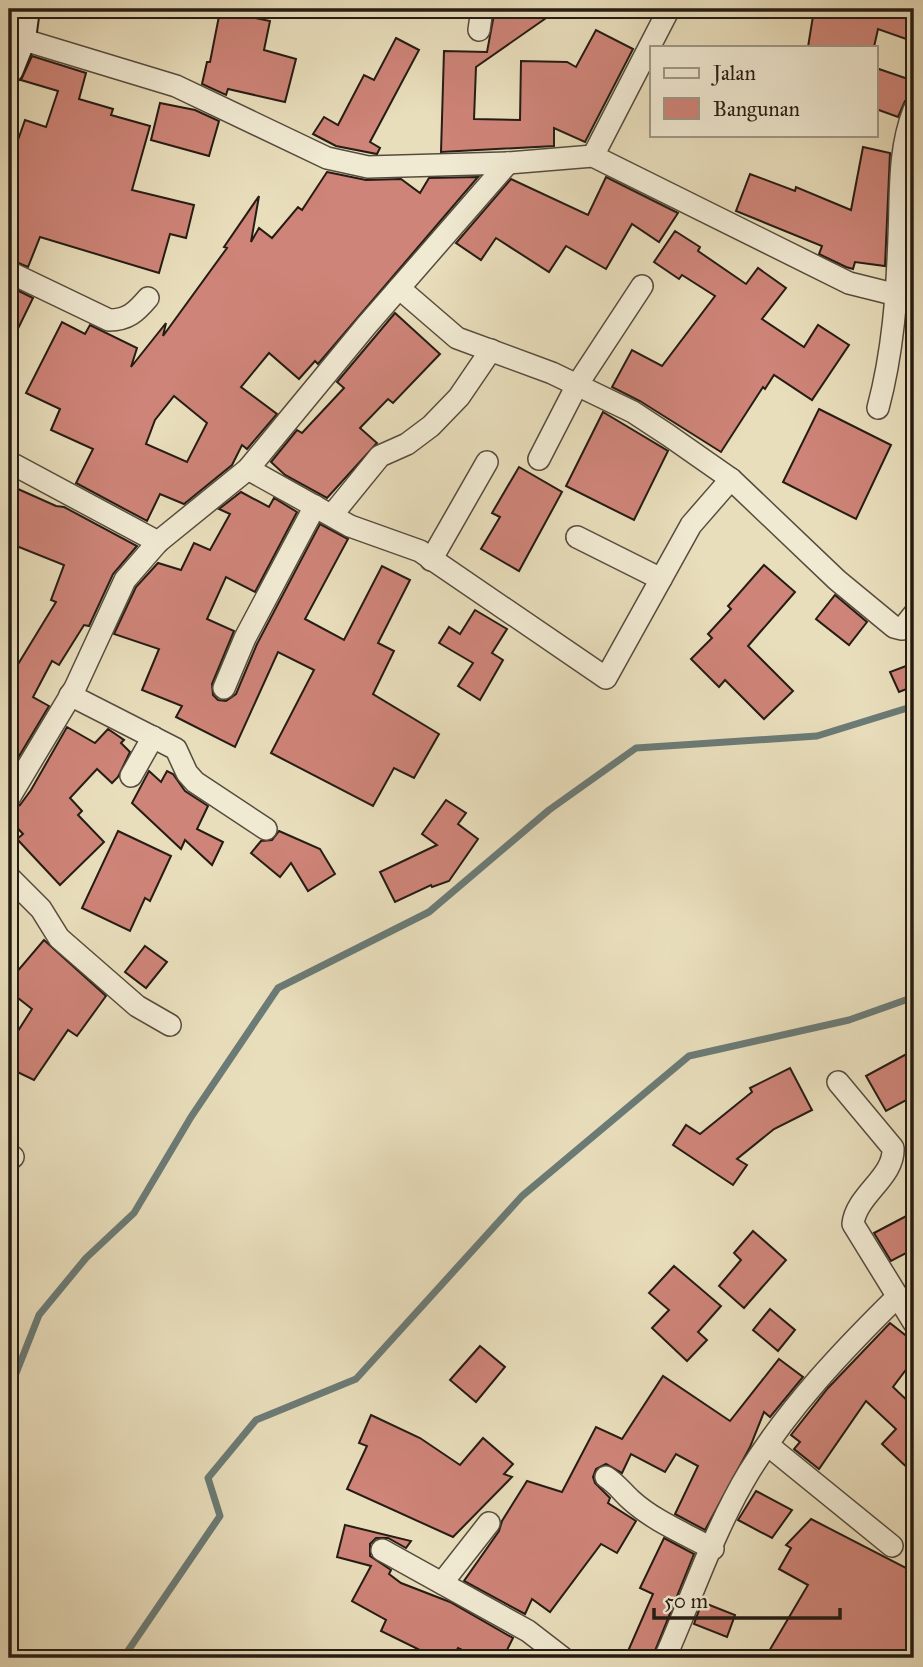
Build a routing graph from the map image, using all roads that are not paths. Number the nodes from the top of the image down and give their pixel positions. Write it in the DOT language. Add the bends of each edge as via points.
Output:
graph roads {
  1 [pos="25,9"];
  2 [pos="482,9"];
  3 [pos="669,9"];
  4 [pos="479,30"];
  5 [pos="21,39"];
  6 [pos="9,69"];
  7 [pos="914,110"];
  8 [pos="593,156"];
  9 [pos="508,163"];
  10 [pos="9,272"];
  11 [pos="642,286"];
  12 [pos="399,288"];
  13 [pos="897,295"];
  14 [pos="148,298"];
  15 [pos="491,350"];
  16 [pos="577,385"];
  17 [pos="878,408"];
  18 [pos="539,459"];
  19 [pos="9,462"];
  20 [pos="487,462"];
  21 [pos="248,469"];
  22 [pos="731,479"];
  23 [pos="323,511"];
  24 [pos="576,537"];
  25 [pos="158,542"];
  26 [pos="431,560"];
  27 [pos="662,579"];
  28 [pos="914,614"];
  29 [pos="224,688"];
  30 [pos="71,695"];
  31 [pos="153,737"];
  32 [pos="131,776"];
  33 [pos="9,799"];
  34 [pos="266,829"];
  35 [pos="9,877"];
  36 [pos="170,1025"];
  37 [pos="838,1082"];
  38 [pos="898,1297"];
  39 [pos="914,1323"];
  40 [pos="769,1446"];
  41 [pos="607,1477"];
  42 [pos="489,1523"];
  43 [pos="892,1546"];
  44 [pos="713,1549"];
  45 [pos="382,1550"];
  46 [pos="442,1583"];
  47 [pos="563,1658"];
  48 [pos="665,1658"];
  1 -- 5 [label="street"];
  2 -- 4 [label="street"];
  3 -- 8 [label="street"];
  5 -- 6 [label="street"];
  5 -- 9 [label="street" via="176,86 327,158 368,167"];
  7 -- 13 [label="street" via="903,139"];
  8 -- 9 [label="street"];
  8 -- 13 [label="street" via="849,283"];
  9 -- 12 [label="street"];
  10 -- 14 [label="street" via="110,320 123,320"];
  11 -- 16 [label="street"];
  12 -- 15 [label="street" via="457,338"];
  12 -- 21 [label="street"];
  13 -- 17 [label="street"];
  15 -- 16 [label="street"];
  15 -- 23 [label="street" via="459,397 431,426 380,456"];
  16 -- 18 [label="street"];
  16 -- 22 [label="street" via="633,412"];
  19 -- 25 [label="street"];
  20 -- 26 [label="street"];
  21 -- 23 [label="street"];
  21 -- 25 [label="street"];
  22 -- 27 [label="street" via="691,525"];
  22 -- 28 [label="street" via="837,580 894,627 902,629"];
  23 -- 26 [label="street" via="420,551"];
  23 -- 29 [label="street" via="245,638"];
  24 -- 27 [label="street"];
  25 -- 30 [label="street" via="125,580"];
  26 -- 27 [label="street" via="607,678"];
  30 -- 31 [label="street"];
  30 -- 33 [label="street"];
  31 -- 32 [label="street"];
  31 -- 34 [label="street" via="176,749 195,782"];
  35 -- 36 [label="street" via="41,909 59,938 137,1006"];
  37 -- 38 [label="street" via="893,1148 892,1159 853,1224"];
  38 -- 39 [label="street"];
  38 -- 40 [label="street" via="833,1360"];
  40 -- 43 [label="street"];
  40 -- 44 [label="street" via="731,1505"];
  41 -- 44 [label="street" via="629,1499"];
  42 -- 46 [label="street"];
  44 -- 48 [label="street"];
  45 -- 46 [label="street"];
  46 -- 47 [label="street" via="528,1631"];
}
